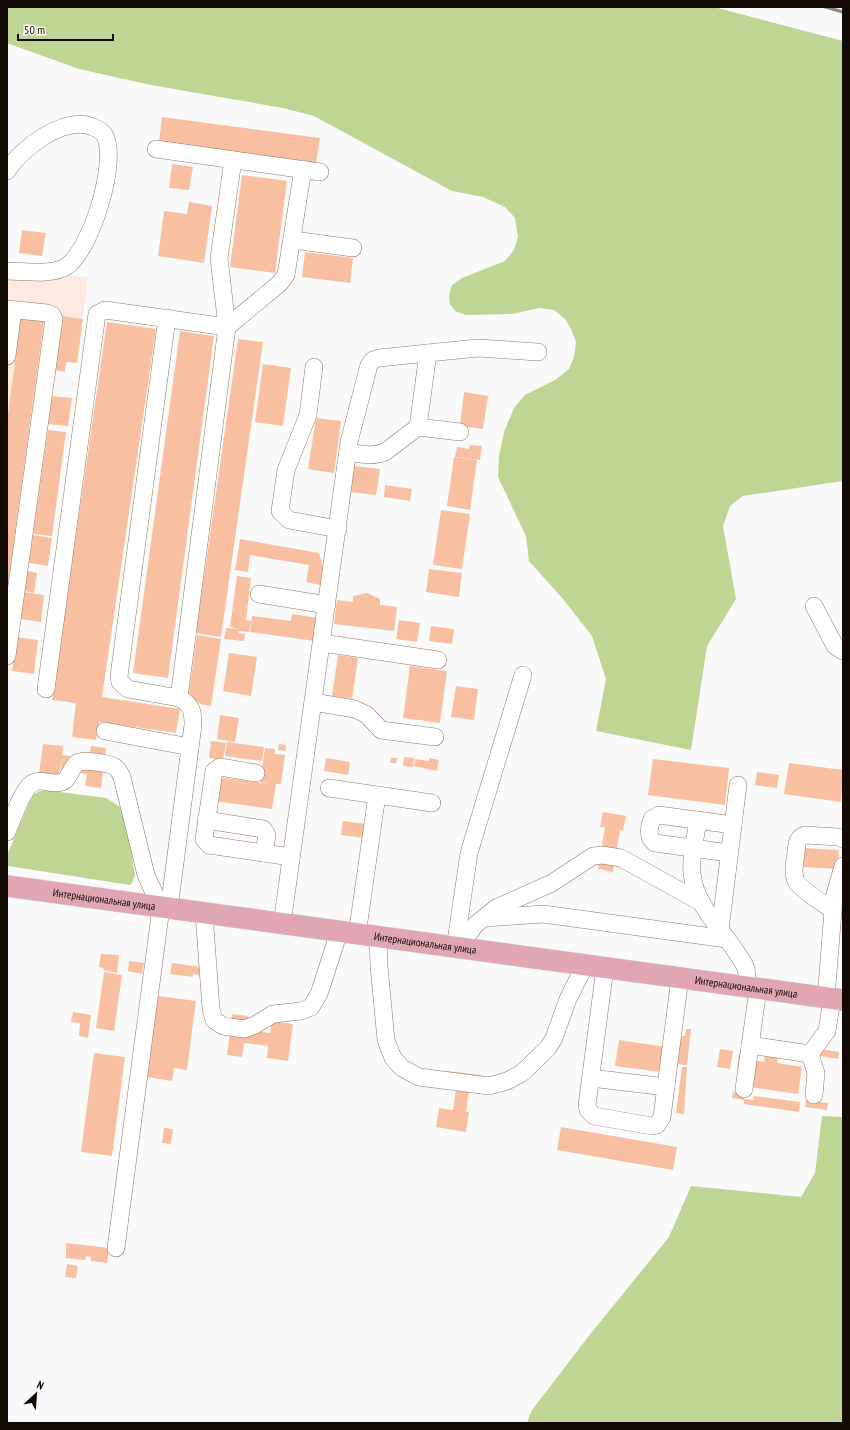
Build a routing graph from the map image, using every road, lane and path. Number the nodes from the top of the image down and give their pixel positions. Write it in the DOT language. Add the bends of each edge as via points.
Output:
graph roads {
  1 [pos="156,149"];
  2 [pos="233,160"];
  3 [pos="7,171"];
  4 [pos="293,240"];
  5 [pos="353,248"];
  6 [pos="7,271"];
  7 [pos="10,309"];
  8 [pos="167,318"];
  9 [pos="228,327"];
  10 [pos="538,352"];
  11 [pos="428,353"];
  12 [pos="7,356"];
  13 [pos="314,367"];
  14 [pos="418,427"];
  15 [pos="460,432"];
  16 [pos="348,452"];
  17 [pos="338,529"];
  18 [pos="259,594"];
  19 [pos="327,605"];
  20 [pos="814,606"];
  21 [pos="322,643"];
  22 [pos="843,651"];
  23 [pos="7,656"];
  24 [pos="438,660"];
  25 [pos="523,675"];
  26 [pos="46,689"];
  27 [pos="179,698"];
  28 [pos="313,702"];
  29 [pos="105,731"];
  30 [pos="435,738"];
  31 [pos="190,747"];
  32 [pos="256,773"];
  33 [pos="738,785"];
  34 [pos="330,788"];
  35 [pos="376,795"];
  36 [pos="432,803"];
  37 [pos="206,820"];
  38 [pos="698,820"];
  39 [pos="733,825"];
  40 [pos="7,832"];
  41 [pos="843,839"];
  42 [pos="694,848"];
  43 [pos="264,853"];
  44 [pos="729,853"];
  45 [pos="291,857"];
  46 [pos="843,866"];
  47 [pos="7,886"];
  48 [pos="702,903"];
  49 [pos="165,908"];
  50 [pos="833,910"];
  51 [pos="204,914"];
  52 [pos="482,918"];
  53 [pos="282,924"];
  54 [pos="348,933"];
  55 [pos="724,934"];
  56 [pos="378,938"];
  57 [pos="457,948"];
  58 [pos="584,965"];
  59 [pos="605,968"];
  60 [pos="680,978"];
  61 [pos="752,988"];
  62 [pos="834,999"];
  63 [pos="750,1045"];
  64 [pos="810,1054"];
  65 [pos="590,1078"];
  66 [pos="666,1087"];
  67 [pos="744,1089"];
  68 [pos="814,1095"];
  69 [pos="116,1248"];
  1 -- 2 [label="lane"];
  2 -- 4 [label="lane" via="311,171"];
  2 -- 9 [label="lane" via="219,258"];
  3 -- 6 [label="lane" via="20,155 41,138 62,127 88,125 98,129 105,136 108,154 105,180 94,225 75,259 56,270"];
  4 -- 5 [label="lane"];
  4 -- 9 [label="lane" via="286,275"];
  7 -- 12 [label="lane"];
  7 -- 23 [label="lane" via="47,313 54,319"];
  8 -- 9 [label="lane"];
  8 -- 26 [label="lane" via="105,310 100,311 95,318"];
  8 -- 27 [label="lane" via="119,676 120,682 128,689"];
  9 -- 27 [label="lane"];
  10 -- 11 [label="lane" via="478,348"];
  11 -- 14 [label="lane"];
  11 -- 16 [label="lane" via="373,360 369,365"];
  13 -- 17 [label="lane" via="308,414 286,470 280,511 289,520"];
  14 -- 15 [label="lane"];
  14 -- 16 [label="lane" via="385,452 371,456"];
  16 -- 17 [label="lane"];
  17 -- 19 [label="lane"];
  18 -- 19 [label="lane"];
  19 -- 21 [label="lane"];
  20 -- 22 [label="lane" via="835,646"];
  21 -- 24 [label="lane"];
  21 -- 28 [label="lane"];
  25 -- 57 [label="lane" via="469,853"];
  27 -- 31 [label="lane" via="188,703 193,716"];
  28 -- 30 [label="lane" via="355,709 367,716 381,730"];
  28 -- 45 [label="lane"];
  29 -- 31 [label="lane"];
  31 -- 49 [label="lane"];
  32 -- 37 [label="lane" via="216,768 212,776"];
  33 -- 39 [label="lane"];
  34 -- 35 [label="lane"];
  35 -- 36 [label="lane"];
  35 -- 54 [label="lane"];
  37 -- 43 [label="lane" via="204,839 209,845"];
  37 -- 43 [label="lane" via="263,830 267,835"];
  38 -- 39 [label="lane"];
  38 -- 42 [label="lane"];
  38 -- 42 [label="lane" via="659,815 652,819 649,835 655,843"];
  39 -- 44 [label="lane"];
  40 -- 49 [label="lane" via="30,784 37,781 64,781 81,761 109,764 120,771 146,875"];
  41 -- 50 [label="lane" via="804,835 797,842 794,874 796,881"];
  42 -- 44 [label="lane"];
  42 -- 48 [label="lane" via="693,880"];
  43 -- 45 [label="lane"];
  44 -- 55 [label="lane"];
  45 -- 53 [label="lane"];
  46 -- 50 [label="lane" via="835,890"];
  47 -- 49 [label="main road, Интернациональная улица"];
  48 -- 52 [label="lane" via="621,858 602,855 593,856 552,883 496,908"];
  48 -- 55 [label="lane"];
  49 -- 51 [label="main road, Интернациональная улица"];
  49 -- 69 [label="lane"];
  50 -- 62 [label="lane"];
  51 -- 53 [label="main road, Интернациональная улица"];
  51 -- 54 [label="lane" via="214,1020 222,1026 244,1029 273,1014 301,1011 311,1007"];
  52 -- 55 [label="lane" via="543,914"];
  52 -- 57 [label="lane"];
  53 -- 54 [label="main road, Интернациональная улица"];
  54 -- 56 [label="main road, Интернациональная улица"];
  55 -- 61 [label="lane" via="745,966"];
  56 -- 57 [label="main road, Интернациональная улица"];
  56 -- 58 [label="lane" via="386,1040 393,1058 402,1068 419,1077 490,1086 507,1082 522,1073 548,1048 554,1038"];
  57 -- 58 [label="main road, Интернациональная улица"];
  58 -- 59 [label="main road, Интернациональная улица"];
  59 -- 60 [label="main road, Интернациональная улица"];
  59 -- 65 [label="lane"];
  60 -- 61 [label="main road, Интернациональная улица"];
  60 -- 66 [label="lane"];
  61 -- 62 [label="main road, Интернациональная улица"];
  61 -- 63 [label="lane"];
  62 -- 64 [label="lane" via="827,1031"];
  63 -- 64 [label="lane"];
  63 -- 67 [label="lane"];
  64 -- 68 [label="lane" via="816,1073"];
  65 -- 66 [label="lane"];
  65 -- 66 [label="lane" via="587,1105 590,1113 594,1116 652,1126 662,1117"];
}
